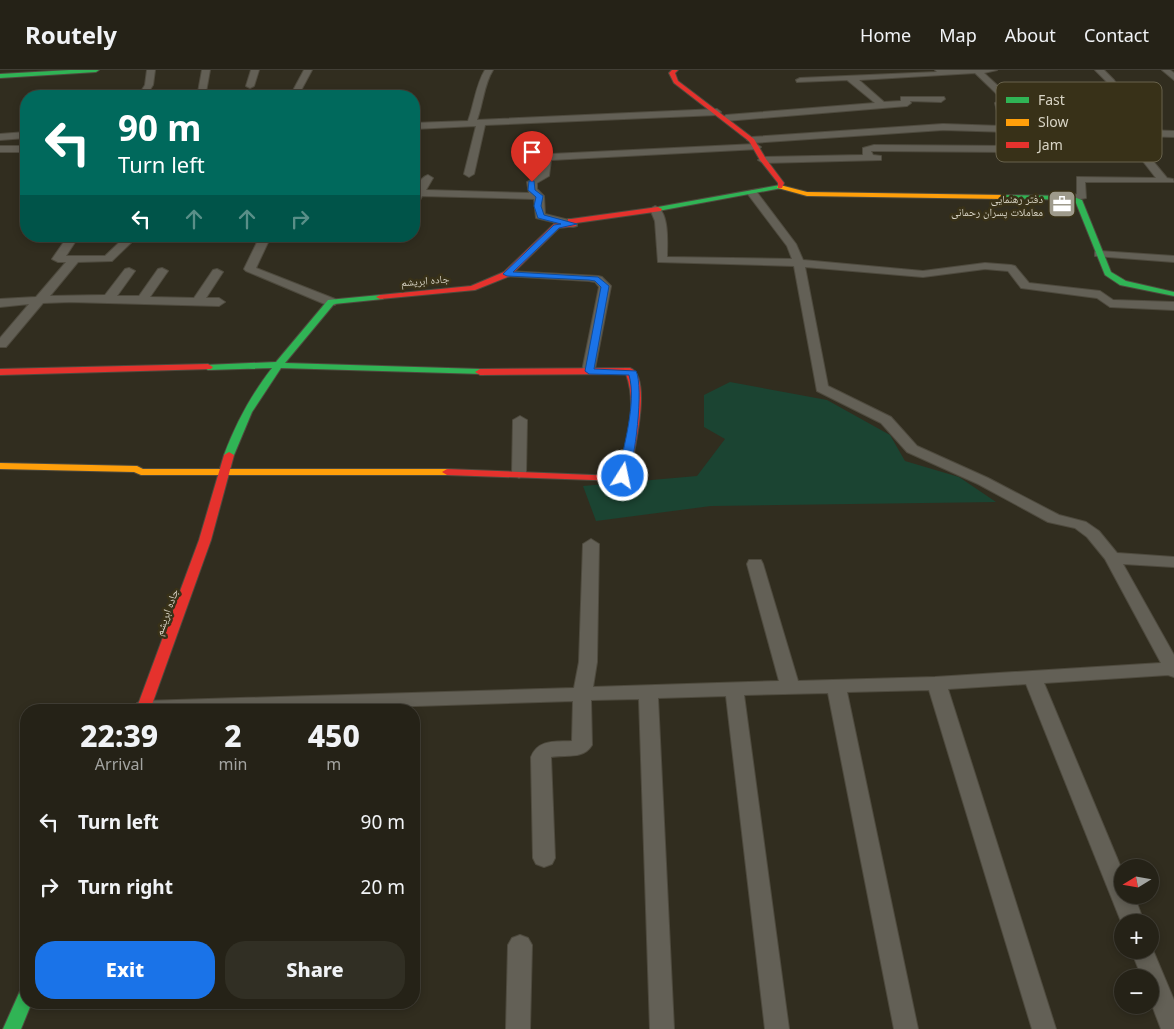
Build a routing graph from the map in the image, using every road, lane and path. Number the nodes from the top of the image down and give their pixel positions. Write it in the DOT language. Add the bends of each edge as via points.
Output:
graph roads {
  1 [pos="51,70"];
  2 [pos="96,70"];
  3 [pos="151,70"];
  4 [pos="206,70"];
  5 [pos="255,70"];
  6 [pos="308,70"];
  7 [pos="489,70"];
  8 [pos="675,70"];
  9 [pos="993,70"];
  10 [pos="1099,70"];
  11 [pos="1166,70"];
  12 [pos="941,71"];
  13 [pos="977,71"];
  14 [pos="900,73"];
  15 [pos="851,74"];
  16 [pos="0,75"];
  17 [pos="1174,78"];
  18 [pos="800,80"];
  19 [pos="1112,82"];
  20 [pos="250,86"];
  21 [pos="996,89"];
  22 [pos="146,90"];
  23 [pos="202,90"];
  24 [pos="297,90"];
  25 [pos="941,99"];
  26 [pos="882,105"];
  27 [pos="721,115"];
  28 [pos="482,123"];
  29 [pos="470,124"];
  30 [pos="420,126"];
  31 [pos="996,129"];
  32 [pos="20,135"];
  33 [pos="0,137"];
  34 [pos="754,143"];
  35 [pos="996,148"];
  36 [pos="0,149"];
  37 [pos="20,149"];
  38 [pos="869,158"];
  39 [pos="939,158"];
  40 [pos="763,160"];
  41 [pos="1149,162"];
  42 [pos="469,174"];
  43 [pos="428,178"];
  44 [pos="1163,180"];
  45 [pos="1174,181"];
  46 [pos="780,188"];
  47 [pos="420,190"];
  48 [pos="752,193"];
  49 [pos="420,196"];
  50 [pos="540,196"];
  51 [pos="1071,198"];
  52 [pos="655,209"];
  53 [pos="573,224"];
  54 [pos="70,242"];
  55 [pos="126,242"];
  56 [pos="263,242"];
  57 [pos="1099,254"];
  58 [pos="75,259"];
  59 [pos="1174,259"];
  60 [pos="799,263"];
  61 [pos="129,271"];
  62 [pos="162,271"];
  63 [pos="217,272"];
  64 [pos="507,274"];
  65 [pos="1174,294"];
  66 [pos="108,299"];
  67 [pos="37,300"];
  68 [pos="142,300"];
  69 [pos="198,301"];
  70 [pos="219,302"];
  71 [pos="331,302"];
  72 [pos="0,303"];
  73 [pos="1174,306"];
  74 [pos="2,344"];
  75 [pos="277,365"];
  76 [pos="589,371"];
  77 [pos="0,372"];
  78 [pos="520,420"];
  79 [pos="0,466"];
  80 [pos="224,472"];
  81 [pos="519,474"];
  82 [pos="591,544"];
  83 [pos="1112,558"];
  84 [pos="1174,562"];
  85 [pos="755,564"];
  86 [pos="1173,670"];
  87 [pos="1033,678"];
  88 [pos="934,683"];
  89 [pos="790,686"];
  90 [pos="836,686"];
  91 [pos="734,688"];
  92 [pos="648,692"];
  93 [pos="582,695"];
  94 [pos="146,704"];
  95 [pos="300,704"];
  96 [pos="544,858"];
  97 [pos="1114,873"];
  98 [pos="520,945"];
  99 [pos="1146,959"];
  100 [pos="20,1009"];
  101 [pos="12,1029"];
  102 [pos="518,1029"];
  103 [pos="662,1029"];
  104 [pos="777,1029"];
  105 [pos="906,1029"];
  106 [pos="1044,1029"];
  107 [pos="1173,1029"];
  1 -- 16 [label="main road"];
  2 -- 16 [label="main road"];
  3 -- 22 [label="street"];
  4 -- 23 [label="street"];
  5 -- 20 [label="street"];
  6 -- 24 [label="street"];
  7 -- 29 [label="street" via="483,79 480,100"];
  8 -- 27 [label="main road" via="672,73 676,82"];
  9 -- 13 [label="street"];
  10 -- 19 [label="street"];
  11 -- 17 [label="street"];
  12 -- 13 [label="street"];
  12 -- 14 [label="street" via="946,74"];
  13 -- 21 [label="street"];
  14 -- 15 [label="street"];
  15 -- 18 [label="street"];
  15 -- 26 [label="street"];
  25 -- 26 [label="street" via="909,98 904,99 907,103"];
  26 -- 27 [label="street"];
  27 -- 28 [label="street"];
  27 -- 34 [label="main road"];
  28 -- 29 [label="street"];
  28 -- 42 [label="street"];
  29 -- 30 [label="street"];
  31 -- 34 [label="street" via="891,129"];
  32 -- 33 [label="street"];
  34 -- 40 [label="main road"];
  34 -- 50 [label="street" via="551,157 547,158 544,176 532,182 532,190"];
  35 -- 38 [label="street" via="874,148 866,150"];
  36 -- 37 [label="street"];
  38 -- 39 [label="street"];
  38 -- 40 [label="street"];
  40 -- 46 [label="main road" via="781,183"];
  41 -- 44 [label="street"];
  43 -- 47 [label="street"];
  44 -- 45 [label="street"];
  44 -- 51 [label="street" via="1080,179 1082,196"];
  46 -- 48 [label="main road, جاده ابریشم"];
  46 -- 51 [label="main road" via="807,194"];
  48 -- 52 [label="main road, جاده ابریشم"];
  48 -- 60 [label="street" via="792,246"];
  49 -- 50 [label="street"];
  50 -- 53 [label="street" via="540,216"];
  51 -- 57 [label="main road" via="1079,202"];
  52 -- 53 [label="main road, جاده ابریشم" via="571,221"];
  52 -- 60 [label="street" via="660,221 662,260"];
  53 -- 64 [label="main road, جاده ابریشم" via="557,226"];
  54 -- 58 [label="street" via="58,259"];
  55 -- 58 [label="street" via="108,259"];
  56 -- 71 [label="street" via="250,268"];
  57 -- 59 [label="street"];
  57 -- 65 [label="main road" via="1108,274 1114,278"];
  58 -- 67 [label="street"];
  60 -- 73 [label="street" via="923,274 985,266 1011,268 1025,286 1100,295 1110,303"];
  60 -- 83 [label="street" via="822,388 886,420 912,449 984,481 1054,518 1080,525 1093,534"];
  61 -- 66 [label="street"];
  62 -- 68 [label="street"];
  63 -- 69 [label="street"];
  64 -- 71 [label="main road, جاده ابریشم" via="472,288"];
  64 -- 76 [label="street" via="589,278 602,282 605,286"];
  66 -- 67 [label="street"];
  66 -- 68 [label="street"];
  67 -- 72 [label="street"];
  67 -- 74 [label="street"];
  68 -- 69 [label="street"];
  69 -- 70 [label="street"];
  71 -- 75 [label="main road, جاده ابریشم"];
  75 -- 76 [label="main road" via="409,371"];
  75 -- 77 [label="main road"];
  75 -- 80 [label="main road, جاده ابریشم" via="248,412"];
  76 -- 81 [label="main road" via="633,373 636,383 634,416 623,476 618,479"];
  78 -- 81 [label="street"];
  79 -- 80 [label="main road"];
  80 -- 81 [label="main road" via="383,470"];
  80 -- 94 [label="main road, جاده ابریشم" via="205,540"];
  82 -- 93 [label="street" via="588,662"];
  83 -- 84 [label="street"];
  83 -- 86 [label="street"];
  85 -- 89 [label="street"];
  86 -- 87 [label="street"];
  87 -- 88 [label="street"];
  87 -- 97 [label="street"];
  88 -- 90 [label="street"];
  88 -- 106 [label="street" via="939,690"];
  89 -- 90 [label="street"];
  89 -- 91 [label="street"];
  90 -- 105 [label="street"];
  91 -- 92 [label="street"];
  91 -- 104 [label="street"];
  92 -- 93 [label="street"];
  92 -- 103 [label="street"];
  93 -- 95 [label="street"];
  93 -- 96 [label="street" via="582,745 579,748 549,749 541,757"];
  98 -- 102 [label="street"];
  99 -- 107 [label="street"];
  100 -- 101 [label="main road"];
}
